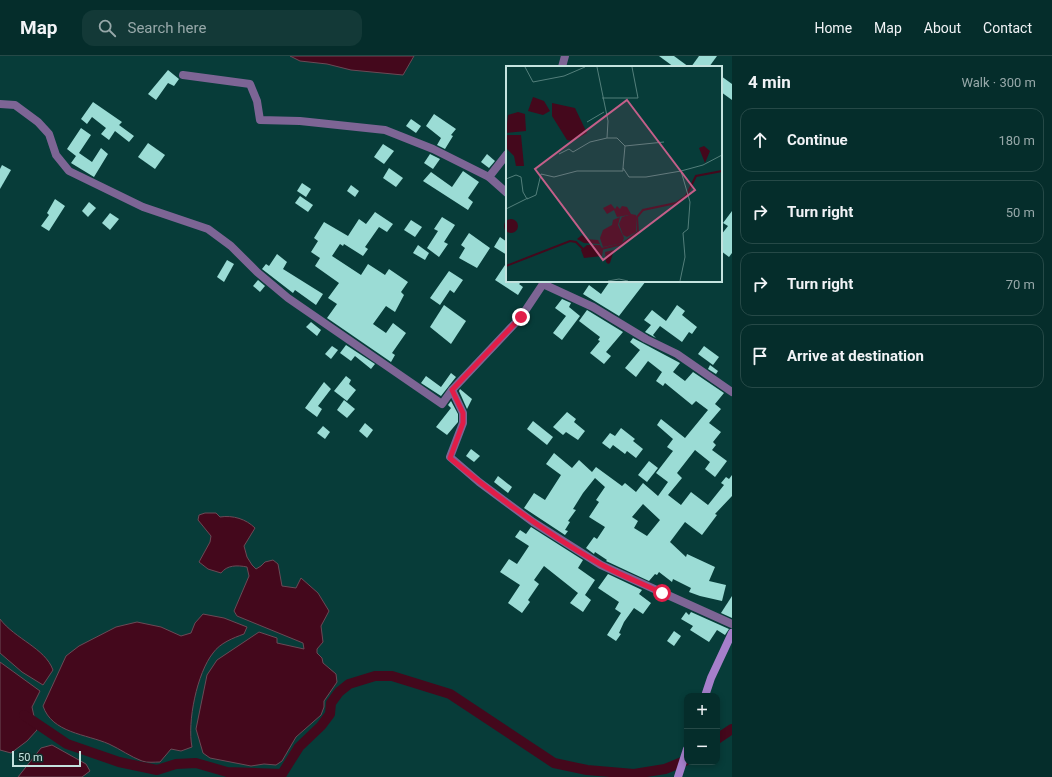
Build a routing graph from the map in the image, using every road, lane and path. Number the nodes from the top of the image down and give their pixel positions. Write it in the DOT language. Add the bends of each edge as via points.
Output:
graph roads {
  1 [pos="565,56"];
  2 [pos="562,66"];
  3 [pos="183,75"];
  4 [pos="0,104"];
  5 [pos="506,155"];
  6 [pos="489,177"];
  7 [pos="506,192"];
  8 [pos="543,283"];
  9 [pos="452,390"];
  10 [pos="732,392"];
  11 [pos="732,624"];
  12 [pos="732,633"];
  13 [pos="706,693"];
  14 [pos="684,758"];
  15 [pos="678,777"];
  1 -- 2 [label="street"];
  3 -- 6 [label="street" via="250,84 257,101 260,120 300,121 385,130 433,149"];
  4 -- 9 [label="street" via="15,105 38,122 49,134 56,155 69,171 143,207 208,229 231,246 288,298 442,404"];
  5 -- 6 [label="street"];
  6 -- 7 [label="street"];
  8 -- 9 [label="street" via="521,317"];
  8 -- 10 [label="street" via="593,307 646,339 677,354"];
  9 -- 11 [label="street" via="463,413 463,423 450,458 533,522 601,565"];
  12 -- 13 [label="street"];
  14 -- 15 [label="street"];
}
